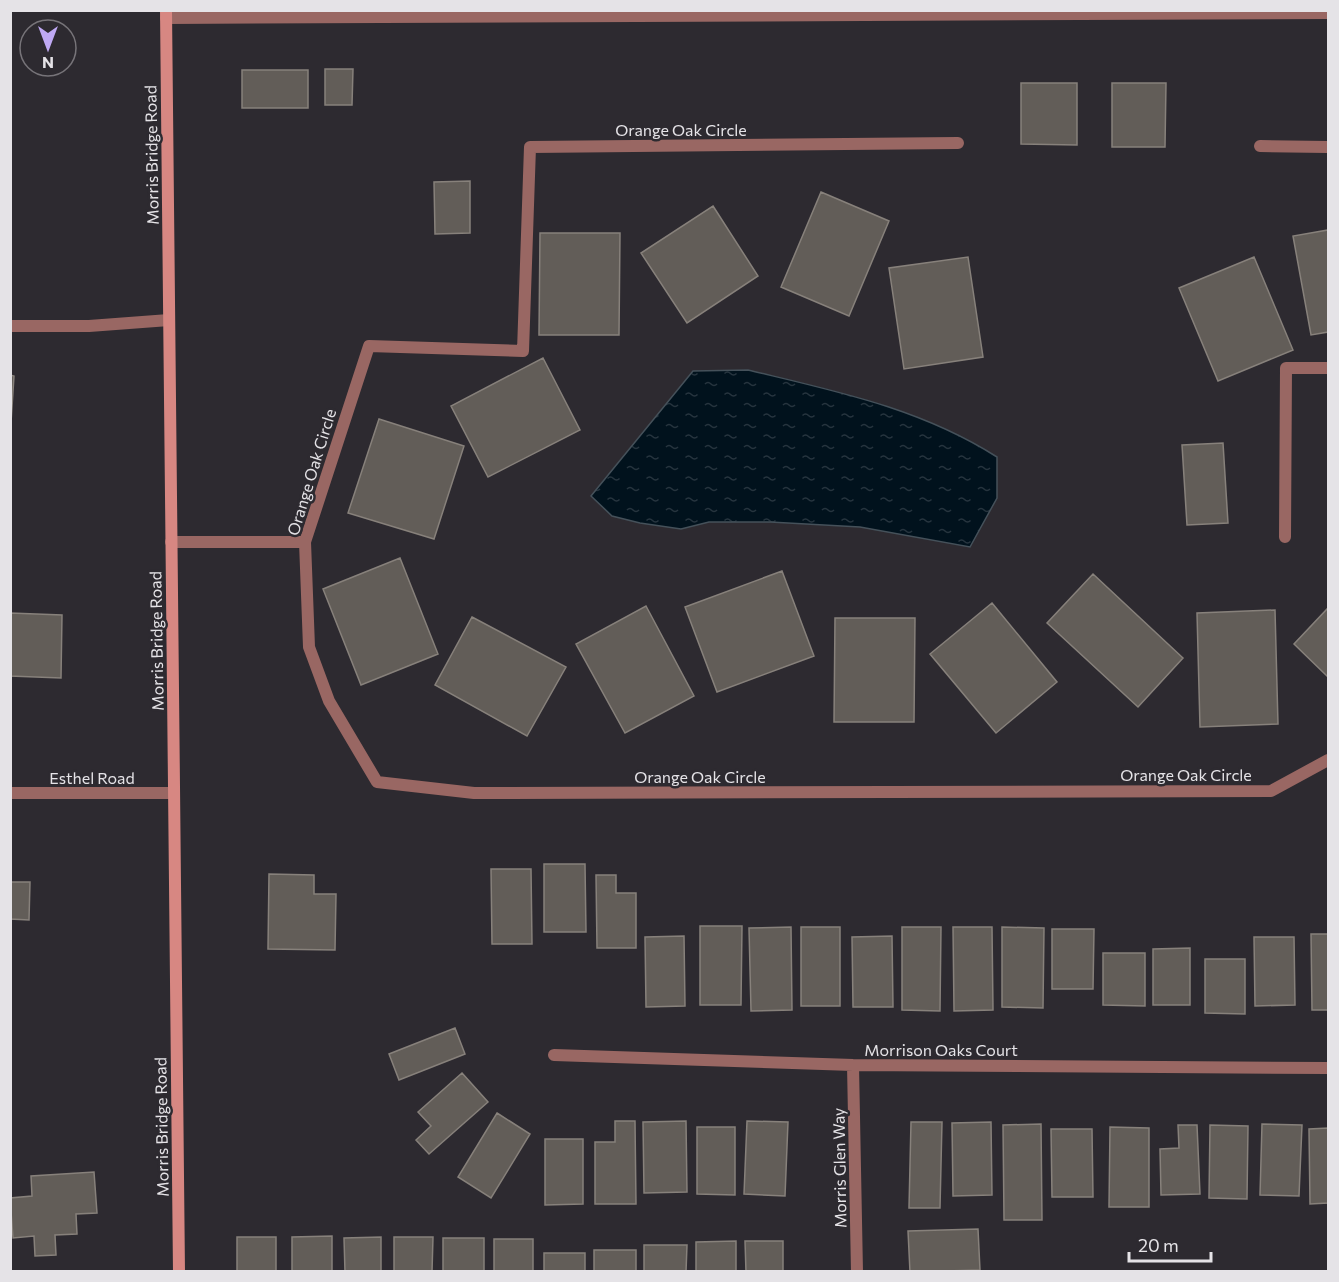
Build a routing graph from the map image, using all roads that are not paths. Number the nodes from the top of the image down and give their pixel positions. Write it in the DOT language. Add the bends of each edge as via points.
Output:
graph roads {
  1 [pos="636,13"];
  2 [pos="789,13"];
  3 [pos="970,13"];
  4 [pos="1329,13"];
  5 [pos="166,14"];
  6 [pos="958,143"];
  7 [pos="1260,146"];
  8 [pos="1329,147"];
  9 [pos="169,320"];
  10 [pos="10,326"];
  11 [pos="1329,368"];
  12 [pos="1285,537"];
  13 [pos="171,542"];
  14 [pos="305,542"];
  15 [pos="1329,760"];
  16 [pos="174,793"];
  17 [pos="10,794"];
  18 [pos="554,1055"];
  19 [pos="853,1065"];
  20 [pos="1329,1068"];
  21 [pos="179,1272"];
  22 [pos="857,1272"];
  1 -- 2 [label="street"];
  1 -- 5 [label="street"];
  2 -- 3 [label="street"];
  3 -- 4 [label="street"];
  5 -- 9 [label="street, Morris Bridge Road"];
  6 -- 14 [label="street, Orange Oak Circle" via="530,147 523,351 369,346"];
  7 -- 8 [label="street"];
  9 -- 10 [label="street"];
  9 -- 13 [label="street, Morris Bridge Road"];
  11 -- 12 [label="street" via="1286,368"];
  13 -- 14 [label="street"];
  13 -- 16 [label="street, Morris Bridge Road"];
  14 -- 15 [label="street, Orange Oak Circle" via="309,647 329,701 377,782 474,793 1270,790"];
  16 -- 17 [label="street, Esthel Road"];
  16 -- 21 [label="street, Morris Bridge Road"];
  18 -- 19 [label="street, Morrison Oaks Court"];
  19 -- 20 [label="street, Morrison Oaks Court"];
  19 -- 22 [label="street, Morris Glen Way"];
}
